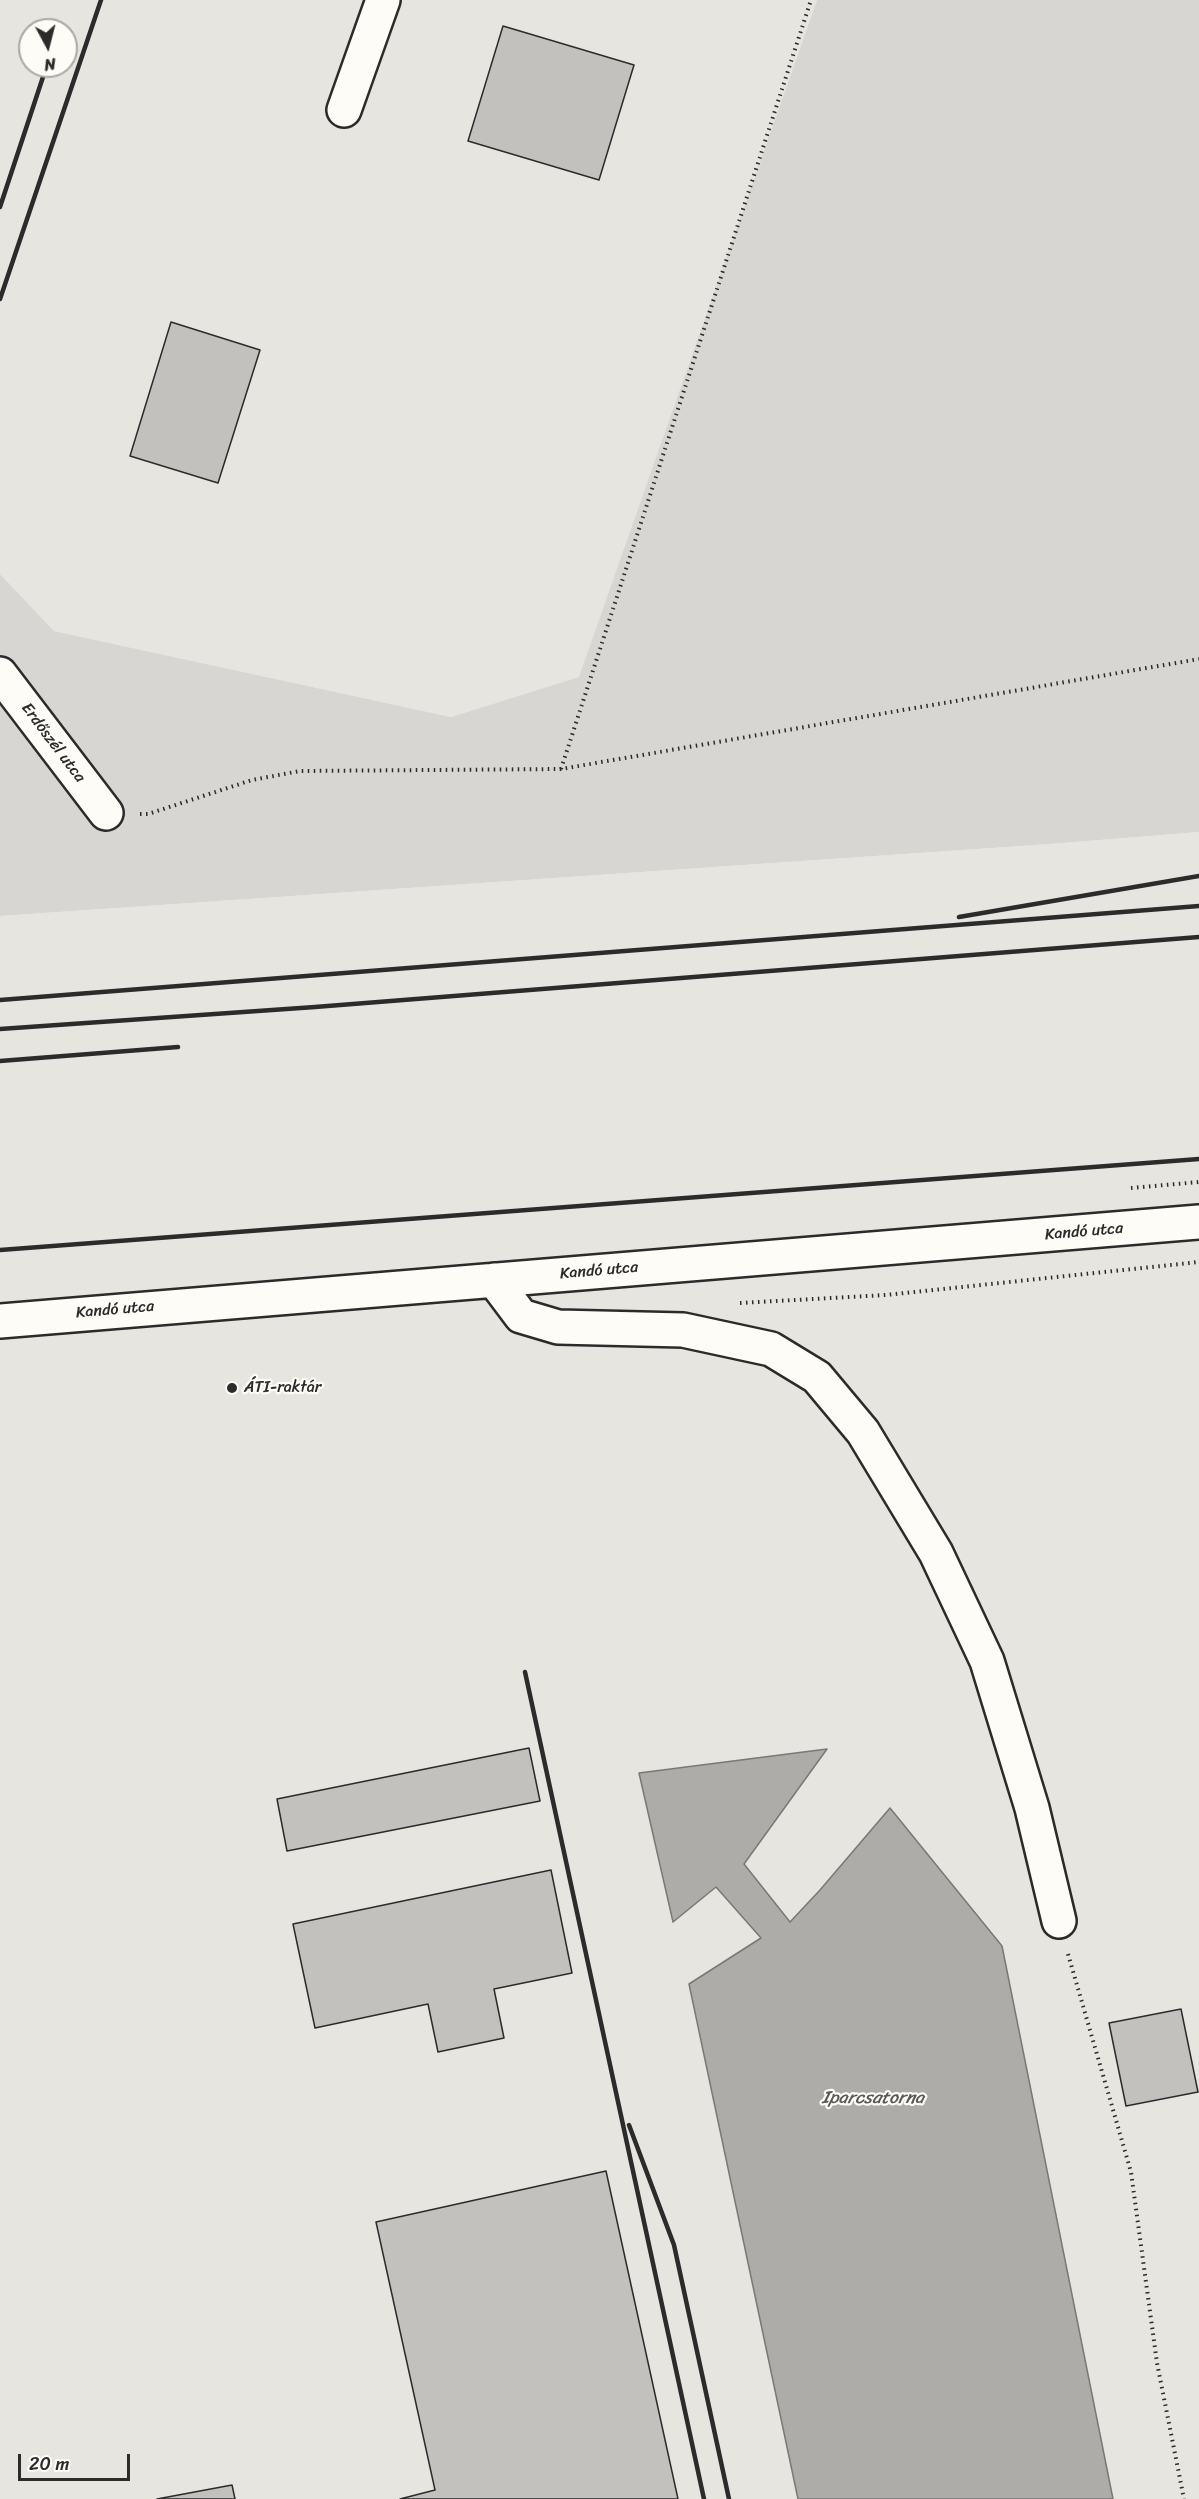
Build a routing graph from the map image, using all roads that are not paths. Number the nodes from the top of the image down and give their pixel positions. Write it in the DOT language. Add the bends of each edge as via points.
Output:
graph roads {
  1 [pos="383,0"];
  2 [pos="344,110"];
  3 [pos="0,674"];
  4 [pos="106,813"];
  5 [pos="1199,1222"];
  6 [pos="494,1280"];
  7 [pos="0,1321"];
  8 [pos="1059,1921"];
  1 -- 2 [label="street"];
  3 -- 4 [label="street, Erdőszél utca"];
  5 -- 6 [label="street, Kandó utca"];
  6 -- 7 [label="street, Kandó utca"];
  6 -- 8 [label="street" via="521,1316 558,1327 683,1330 771,1349 817,1377 863,1432 930,1543 987,1661 1032,1808"];
}
